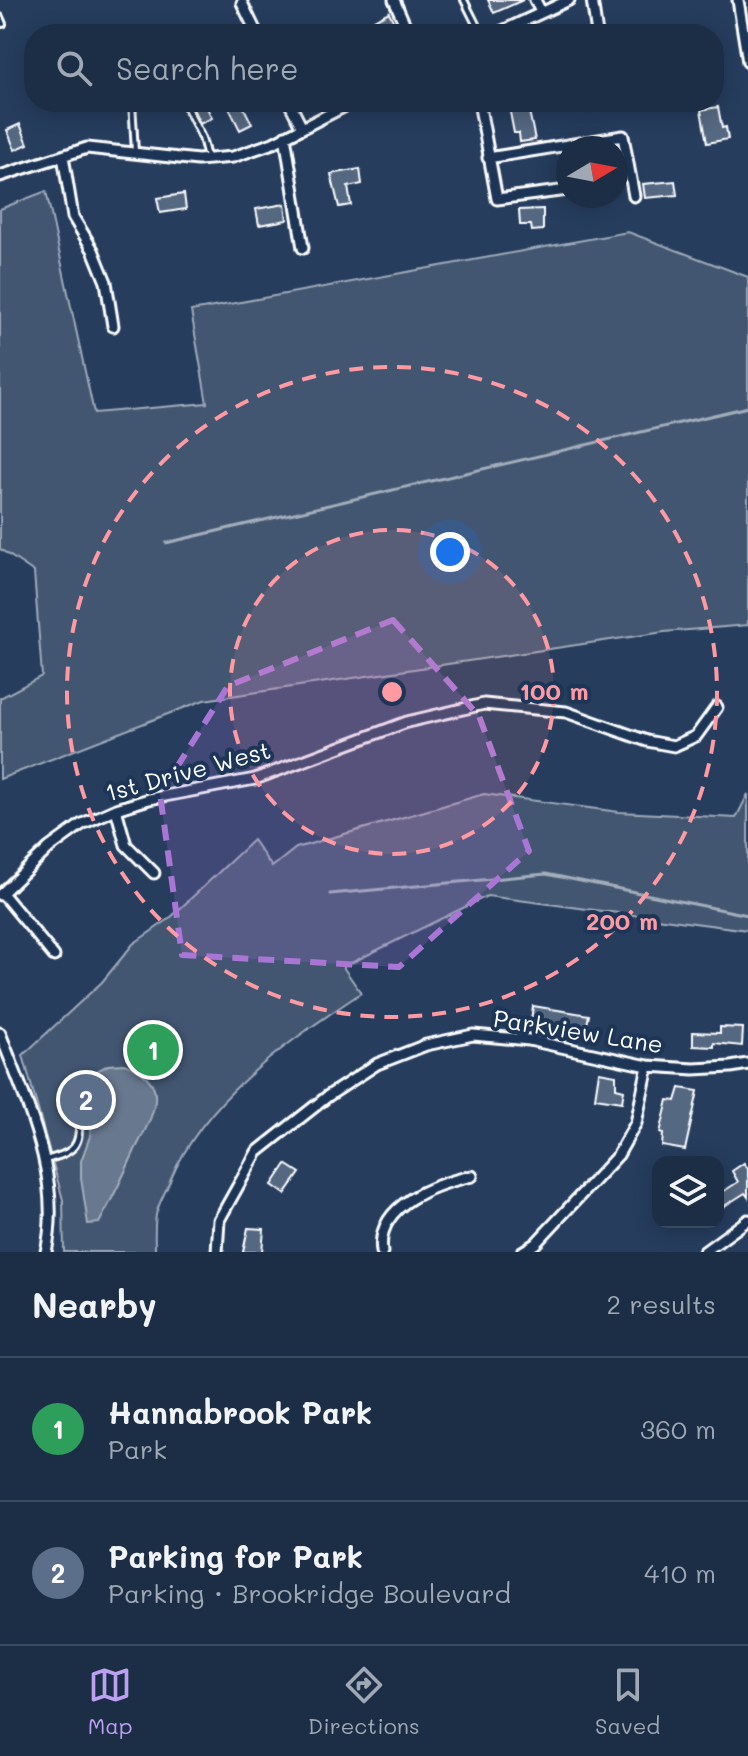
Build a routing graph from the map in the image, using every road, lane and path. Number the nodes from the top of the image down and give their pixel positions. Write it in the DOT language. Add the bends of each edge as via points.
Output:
graph roads {
  1 [pos="394,0"];
  2 [pos="464,0"];
  3 [pos="535,0"];
  4 [pos="569,0"];
  5 [pos="592,0"];
  6 [pos="738,0"];
  7 [pos="242,3"];
  8 [pos="541,12"];
  9 [pos="0,17"];
  10 [pos="3,24"];
  11 [pos="252,24"];
  12 [pos="405,24"];
  13 [pos="476,24"];
  14 [pos="516,24"];
  15 [pos="596,24"];
  16 [pos="748,62"];
  17 [pos="133,112"];
  18 [pos="189,112"];
  19 [pos="294,112"];
  20 [pos="331,112"];
  21 [pos="481,112"];
  22 [pos="301,126"];
  23 [pos="285,136"];
  24 [pos="135,152"];
  25 [pos="63,156"];
  26 [pos="488,158"];
  27 [pos="208,159"];
  28 [pos="1,174"];
  29 [pos="556,192"];
  30 [pos="634,196"];
  31 [pos="303,248"];
  32 [pos="113,326"];
  33 [pos="717,707"];
  34 [pos="116,809"];
  35 [pos="154,873"];
  36 [pos="1,894"];
  37 [pos="54,956"];
  38 [pos="0,1033"];
  39 [pos="748,1064"];
  40 [pos="648,1066"];
  41 [pos="79,1115"];
  42 [pos="44,1161"];
  43 [pos="472,1176"];
  44 [pos="748,1220"];
  45 [pos="46,1252"];
  46 [pos="217,1252"];
  47 [pos="382,1252"];
  48 [pos="522,1252"];
  49 [pos="704,1252"];
  1 -- 12 [label="street"];
  2 -- 13 [label="lane"];
  3 -- 8 [label="street"];
  4 -- 8 [label="street"];
  5 -- 15 [label="street"];
  6 -- 16 [label="street"];
  7 -- 11 [label="street"];
  8 -- 14 [label="street"];
  9 -- 10 [label="lane"];
  17 -- 24 [label="lane"];
  18 -- 27 [label="lane"];
  19 -- 22 [label="street"];
  20 -- 22 [label="street"];
  21 -- 26 [label="street"];
  22 -- 23 [label="street"];
  23 -- 27 [label="street" via="233,157"];
  23 -- 31 [label="street"];
  24 -- 25 [label="street" via="87,148"];
  24 -- 27 [label="street"];
  25 -- 28 [label="street"];
  25 -- 32 [label="street" via="73,217 106,282"];
  26 -- 29 [label="street" via="497,199"];
  26 -- 30 [label="street" via="623,136"];
  33 -- 34 [label="street, 1st Drive West" via="696,736 674,746 566,712 484,704 407,722 255,779"];
  34 -- 35 [label="street" via="126,845"];
  34 -- 36 [label="street, 1st Drive West" via="82,824 49,848"];
  36 -- 37 [label="street"];
  38 -- 42 [label="street"];
  39 -- 40 [label="street, Parkview Lane"];
  40 -- 46 [label="street, Parkview Lane" via="529,1040 473,1035 426,1045 377,1064 257,1152 219,1220"];
  40 -- 48 [label="street" via="636,1123 618,1155"];
  41 -- 42 [label="lane" via="77,1144"];
  42 -- 45 [label="street" via="52,1225"];
  43 -- 47 [label="street" via="439,1183 409,1199 388,1219"];
  44 -- 49 [label="street"];
}
